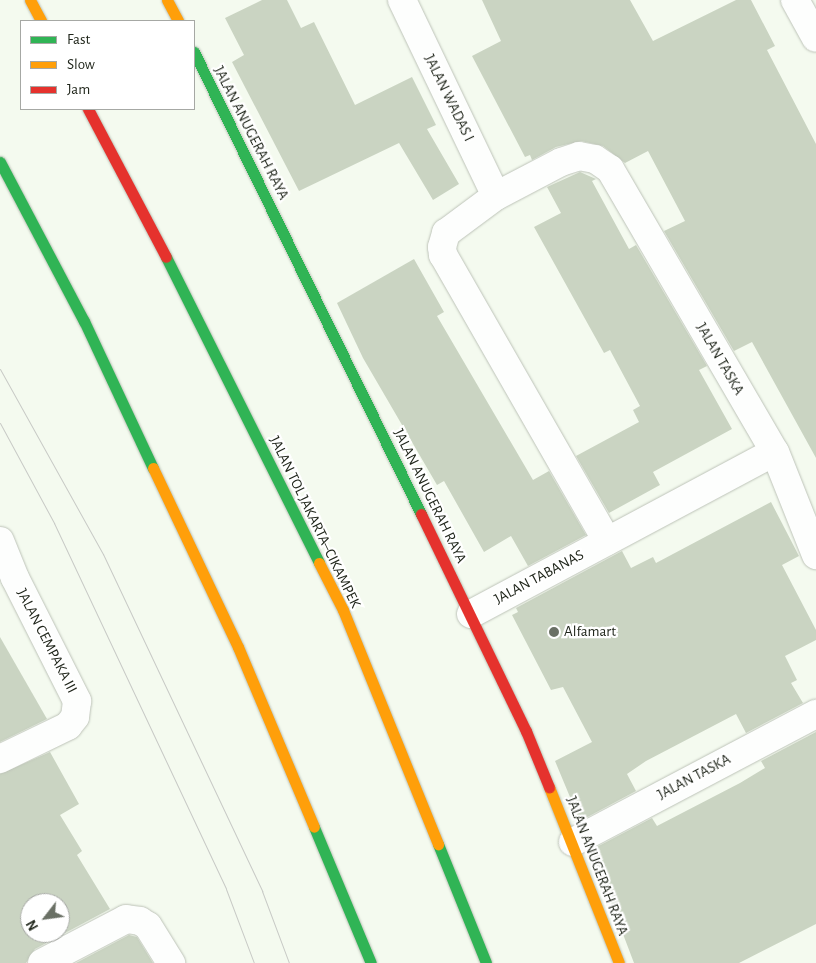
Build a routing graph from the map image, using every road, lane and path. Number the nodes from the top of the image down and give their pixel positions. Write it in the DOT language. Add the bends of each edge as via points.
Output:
graph roads {
  1 [pos="30,0"];
  2 [pos="167,0"];
  3 [pos="402,0"];
  4 [pos="795,0"];
  5 [pos="40,20"];
  6 [pos="177,20"];
  7 [pos="816,38"];
  8 [pos="195,54"];
  9 [pos="89,110"];
  10 [pos="0,162"];
  11 [pos="496,196"];
  12 [pos="775,452"];
  13 [pos="606,541"];
  14 [pos="0,542"];
  15 [pos="814,548"];
  16 [pos="471,614"];
  17 [pos="816,714"];
  18 [pos="0,759"];
  19 [pos="573,842"];
  20 [pos="42,963"];
  21 [pos="171,963"];
  22 [pos="371,963"];
  23 [pos="486,963"];
  24 [pos="619,963"];
  1 -- 5 [label="main road"];
  2 -- 6 [label="main road"];
  3 -- 11 [label="street, JALAN WADAS I"];
  4 -- 7 [label="street"];
  8 -- 16 [label="main road, JALAN ANUGERAH RAYA"];
  9 -- 23 [label="main road, JALAN TOL JAKARTA–CIKAMPEK" via="177,278 343,610"];
  10 -- 22 [label="main road" via="84,322 238,647"];
  11 -- 12 [label="street, JALAN TASKA" via="560,162 579,156 595,158 610,170"];
  11 -- 13 [label="street" via="446,234 443,256"];
  12 -- 13 [label="street, JALAN TABANAS"];
  12 -- 15 [label="street, JALAN TASKA"];
  13 -- 16 [label="street, JALAN TABANAS"];
  14 -- 18 [label="street, JALAN CEMPAKA III" via="77,701 75,717 68,726"];
  16 -- 19 [label="main road, JALAN ANUGERAH RAYA"];
  17 -- 19 [label="street, JALAN TASKA"];
  19 -- 24 [label="main road, JALAN ANUGERAH RAYA"];
  20 -- 21 [label="street" via="126,919 148,926"];
}
